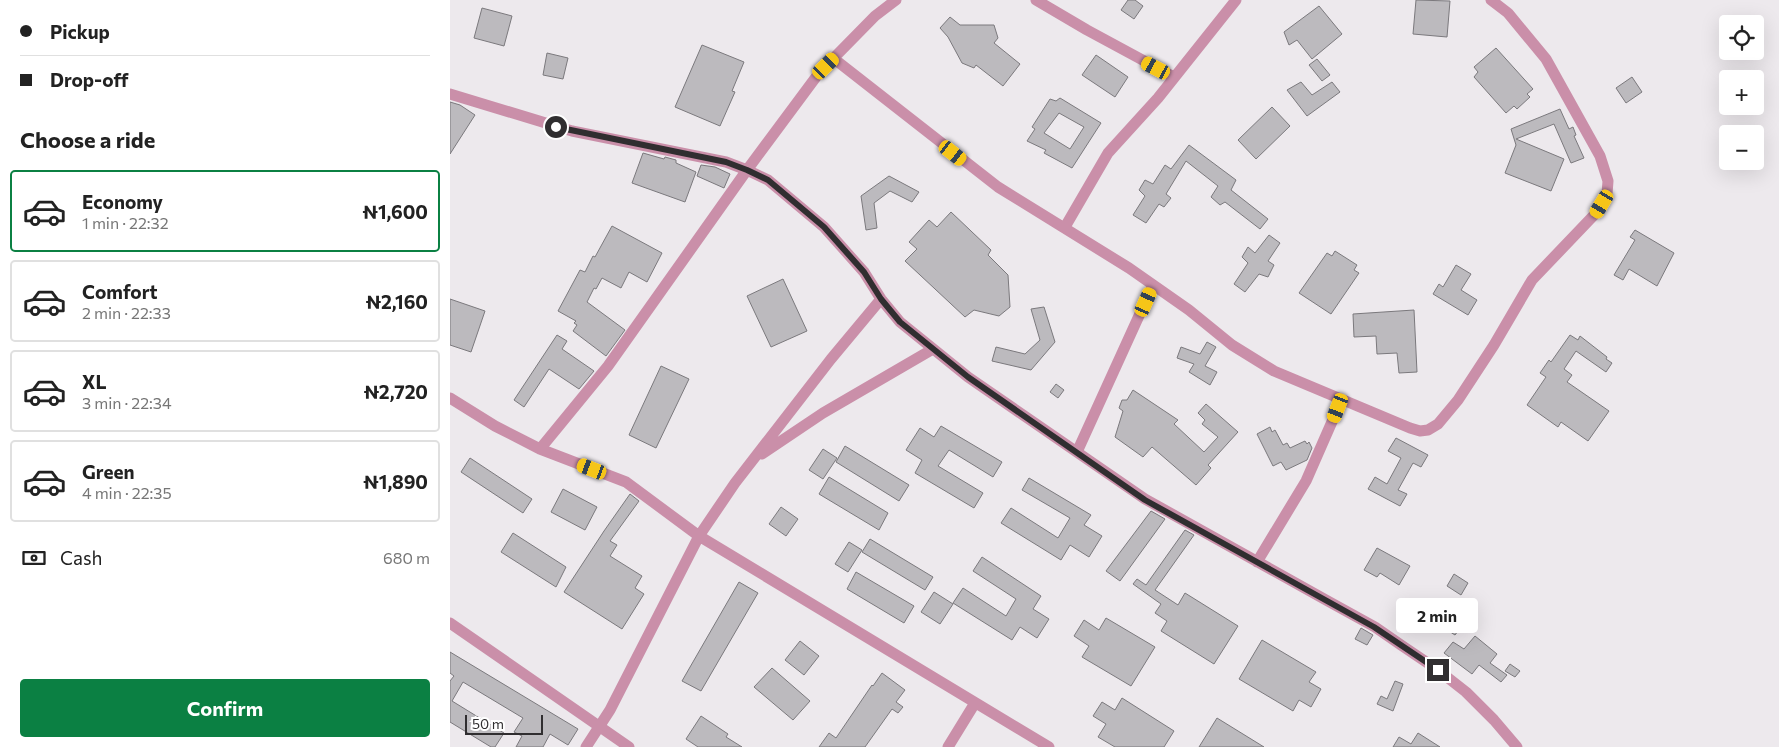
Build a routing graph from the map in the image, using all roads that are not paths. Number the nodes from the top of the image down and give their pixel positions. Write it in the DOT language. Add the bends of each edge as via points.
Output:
graph roads {
  1 [pos="896,0"];
  2 [pos="1036,0"];
  3 [pos="1236,0"];
  4 [pos="1491,0"];
  5 [pos="834,58"];
  6 [pos="1174,78"];
  7 [pos="450,94"];
  8 [pos="747,170"];
  9 [pos="1065,227"];
  10 [pos="1153,285"];
  11 [pos="881,299"];
  12 [pos="933,349"];
  13 [pos="450,398"];
  14 [pos="1343,401"];
  15 [pos="540,449"];
  16 [pos="1077,452"];
  17 [pos="754,459"];
  18 [pos="699,536"];
  19 [pos="1257,562"];
  20 [pos="450,623"];
  21 [pos="975,702"];
  22 [pos="600,727"];
  23 [pos="586,747"];
  24 [pos="629,747"];
  25 [pos="948,747"];
  26 [pos="1048,747"];
  27 [pos="1517,747"];
  1 -- 5 [label="street" via="875,16"];
  2 -- 6 [label="street"];
  3 -- 6 [label="street"];
  4 -- 14 [label="street" via="1508,13 1546,59 1600,156 1608,181 1607,194 1596,213 1532,280 1494,345 1438,424 1420,431"];
  5 -- 8 [label="street" via="819,73"];
  5 -- 9 [label="street" via="998,187"];
  6 -- 9 [label="street" via="1108,153"];
  7 -- 8 [label="street" via="572,131 700,156"];
  8 -- 11 [label="street" via="768,180 824,227 864,272"];
  8 -- 15 [label="street" via="608,366"];
  9 -- 10 [label="street"];
  10 -- 14 [label="street" via="1232,345 1274,371"];
  10 -- 16 [label="street"];
  11 -- 12 [label="street" via="900,322"];
  11 -- 17 [label="street"];
  12 -- 16 [label="street"];
  12 -- 17 [label="street" via="823,413"];
  13 -- 15 [label="street"];
  14 -- 19 [label="street" via="1306,480"];
  15 -- 18 [label="street" via="626,482"];
  16 -- 19 [label="street" via="1145,500"];
  17 -- 18 [label="street"];
  18 -- 21 [label="street"];
  18 -- 22 [label="street"];
  19 -- 27 [label="street" via="1374,627 1438,670 1480,705"];
  20 -- 22 [label="street"];
  21 -- 25 [label="street"];
  21 -- 26 [label="street"];
  22 -- 23 [label="street"];
  22 -- 24 [label="street"];
}
